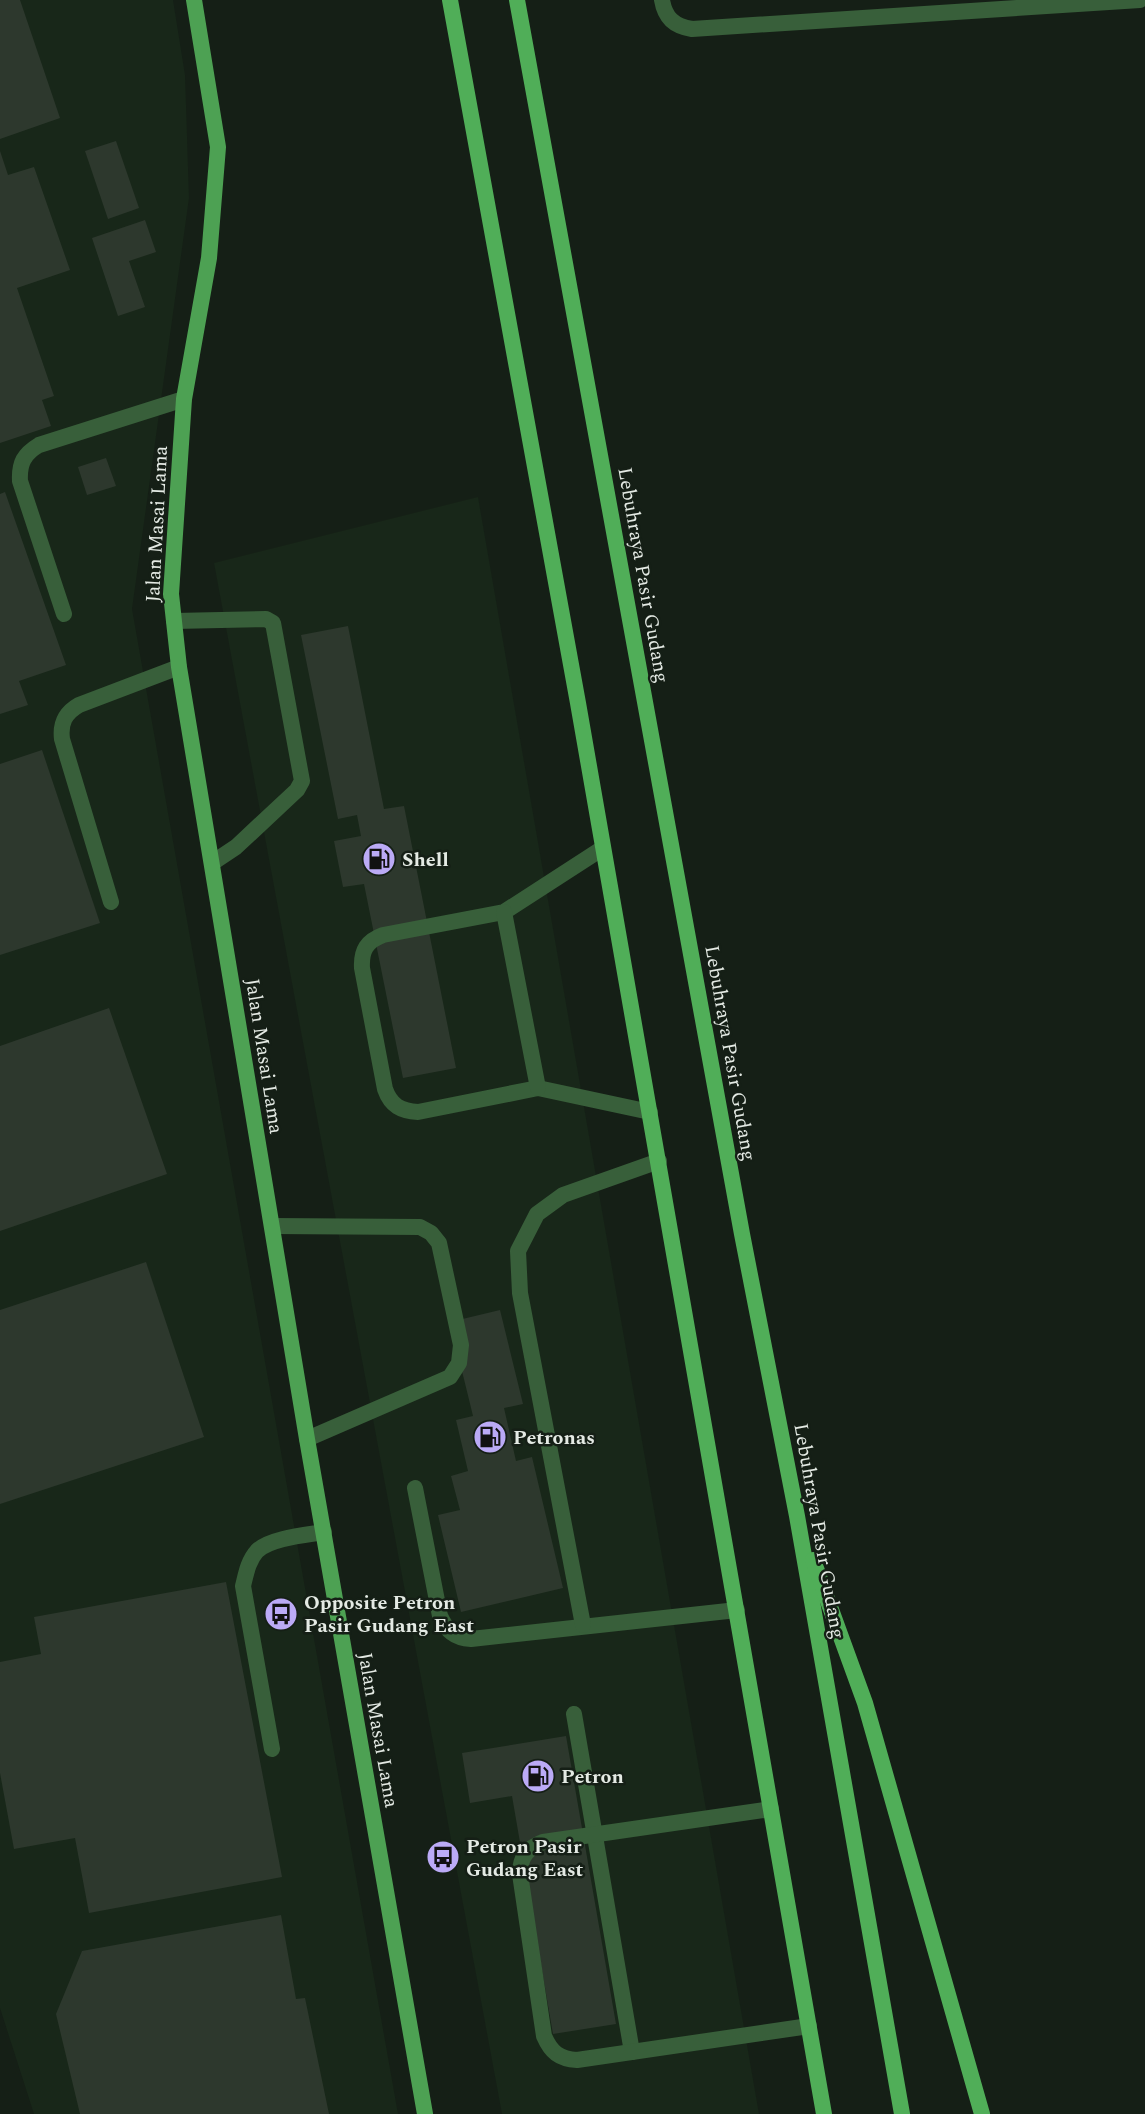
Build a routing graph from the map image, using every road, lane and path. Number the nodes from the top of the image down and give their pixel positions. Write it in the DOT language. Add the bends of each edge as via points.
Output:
graph roads {
  1 [pos="194,0"];
  2 [pos="450,0"];
  3 [pos="517,0"];
  4 [pos="662,0"];
  5 [pos="1140,0"];
  6 [pos="184,399"];
  7 [pos="64,614"];
  8 [pos="174,621"];
  9 [pos="179,666"];
  10 [pos="603,848"];
  11 [pos="212,863"];
  12 [pos="111,902"];
  13 [pos="504,912"];
  14 [pos="538,1088"];
  15 [pos="650,1112"];
  16 [pos="659,1161"];
  17 [pos="272,1226"];
  18 [pos="308,1439"];
  19 [pos="415,1488"];
  20 [pos="797,1516"];
  21 [pos="324,1532"];
  22 [pos="736,1610"];
  23 [pos="584,1625"];
  24 [pos="574,1714"];
  25 [pos="272,1749"];
  26 [pos="771,1809"];
  27 [pos="596,1833"];
  28 [pos="809,2026"];
  29 [pos="632,2052"];
  30 [pos="425,2114"];
  31 [pos="824,2114"];
  32 [pos="902,2114"];
  33 [pos="982,2114"];
  1 -- 6 [label="main road, Jalan Masai Lama" via="218,147 209,258"];
  2 -- 10 [label="highway"];
  3 -- 20 [label="highway, Lebuhraya Pasir Gudang"];
  4 -- 5 [label="lane" via="672,22 692,29"];
  6 -- 7 [label="lane" via="39,445 22,459 21,481"];
  6 -- 8 [label="main road, Jalan Masai Lama" via="171,594"];
  8 -- 9 [label="main road, Jalan Masai Lama"];
  8 -- 11 [label="lane" via="266,619 273,623 302,781 236,847"];
  9 -- 11 [label="main road, Jalan Masai Lama"];
  9 -- 12 [label="lane" via="79,705 70,710 61,728"];
  10 -- 13 [label="lane"];
  10 -- 15 [label="highway"];
  11 -- 17 [label="main road, Jalan Masai Lama"];
  13 -- 14 [label="lane"];
  13 -- 14 [label="lane" via="384,935 366,946 361,956 362,968 385,1089 396,1107 418,1112"];
  14 -- 15 [label="lane"];
  15 -- 16 [label="highway"];
  16 -- 22 [label="highway"];
  16 -- 23 [label="lane" via="563,1195 537,1215 518,1251 520,1293"];
  17 -- 18 [label="main road, Jalan Masai Lama"];
  17 -- 18 [label="lane" via="420,1227 430,1233 439,1243 461,1345 459,1363 450,1377"];
  18 -- 21 [label="main road, Jalan Masai Lama"];
  19 -- 23 [label="lane" via="440,1617 451,1633 471,1639"];
  20 -- 32 [label="highway, Lebuhraya Pasir Gudang"];
  20 -- 33 [label="highway" via="865,1703"];
  21 -- 25 [label="lane" via="274,1542 258,1550 248,1566 243,1586"];
  21 -- 30 [label="main road, Jalan Masai Lama"];
  22 -- 23 [label="lane"];
  22 -- 26 [label="highway"];
  24 -- 27 [label="lane"];
  26 -- 27 [label="lane"];
  26 -- 28 [label="highway"];
  27 -- 29 [label="lane"];
  27 -- 29 [label="lane" via="543,1842 525,1853 520,1863 544,2036 556,2055 566,2059"];
  28 -- 29 [label="lane"];
  28 -- 31 [label="highway"];
}
